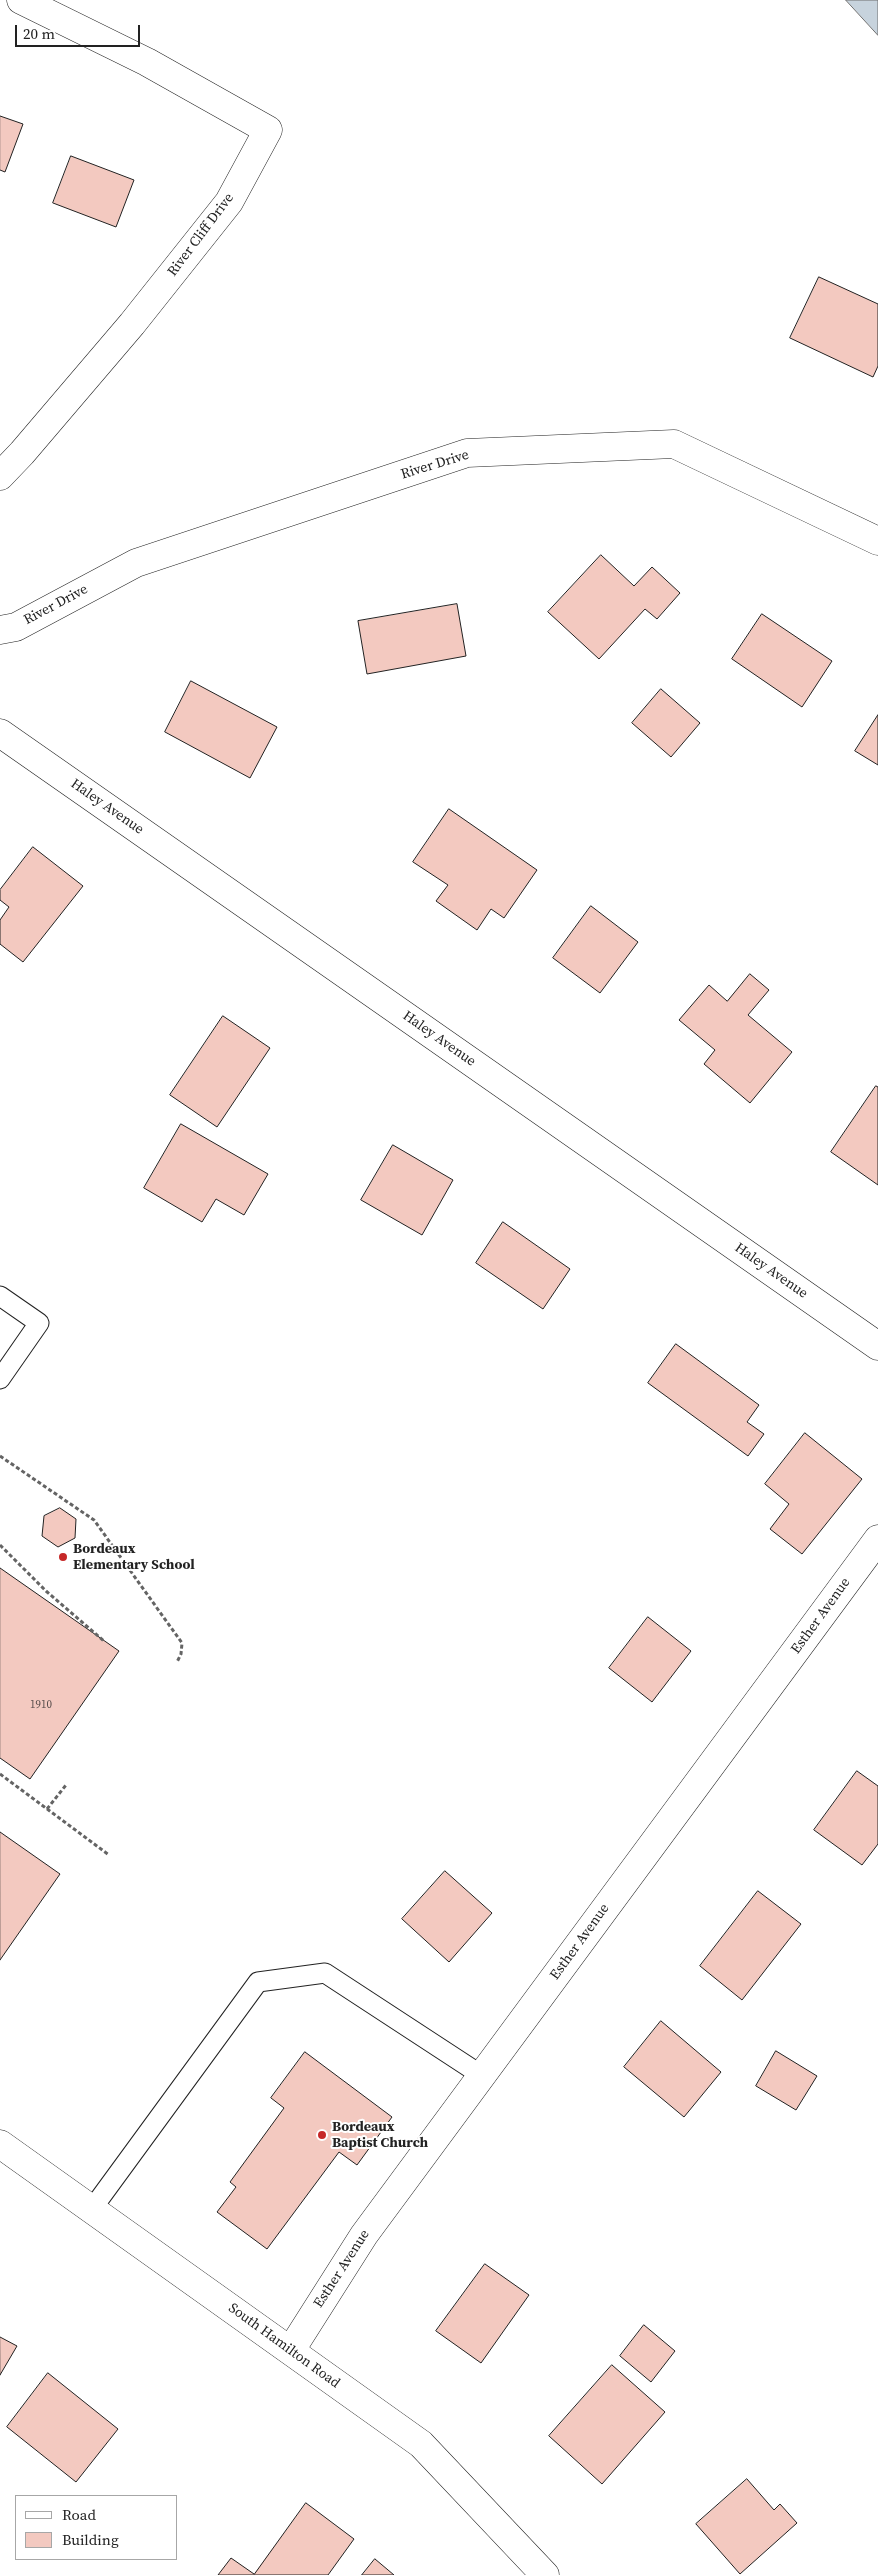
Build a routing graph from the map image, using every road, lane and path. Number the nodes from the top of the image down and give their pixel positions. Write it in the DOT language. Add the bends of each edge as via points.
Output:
graph roads {
  1 [pos="21,0"];
  2 [pos="0,476"];
  3 [pos="878,541"];
  4 [pos="0,630"];
  5 [pos="0,733"];
  6 [pos="0,1296"];
  7 [pos="878,1346"];
  8 [pos="0,1379"];
  9 [pos="0,1456"];
  10 [pos="878,1539"];
  11 [pos="0,1545"];
  12 [pos="104,1641"];
  13 [pos="177,1662"];
  14 [pos="0,1775"];
  15 [pos="66,1785"];
  16 [pos="47,1809"];
  17 [pos="109,1855"];
  18 [pos="482,2075"];
  19 [pos="0,2144"];
  20 [pos="92,2209"];
  21 [pos="291,2350"];
  22 [pos="545,2575"];
  1 -- 2 [label="street, River Cliff Drive" via="147,62 268,130 229,202 132,324"];
  3 -- 4 [label="street, River Drive" via="674,444 467,453 136,563 16,627"];
  5 -- 7 [label="street, Haley Avenue"];
  6 -- 8 [label="lane" via="39,1323"];
  9 -- 13 [label="path" via="94,1520 182,1643"];
  10 -- 18 [label="street, Esther Avenue"];
  11 -- 12 [label="path" via="46,1591"];
  14 -- 16 [label="path"];
  15 -- 16 [label="path"];
  16 -- 17 [label="path"];
  18 -- 20 [label="lane" via="325,1973 258,1982"];
  18 -- 21 [label="street, Esther Avenue" via="364,2235"];
  19 -- 20 [label="street, South Hamilton Road"];
  20 -- 21 [label="street, South Hamilton Road"];
  21 -- 22 [label="street, South Hamilton Road" via="421,2444"];
}
